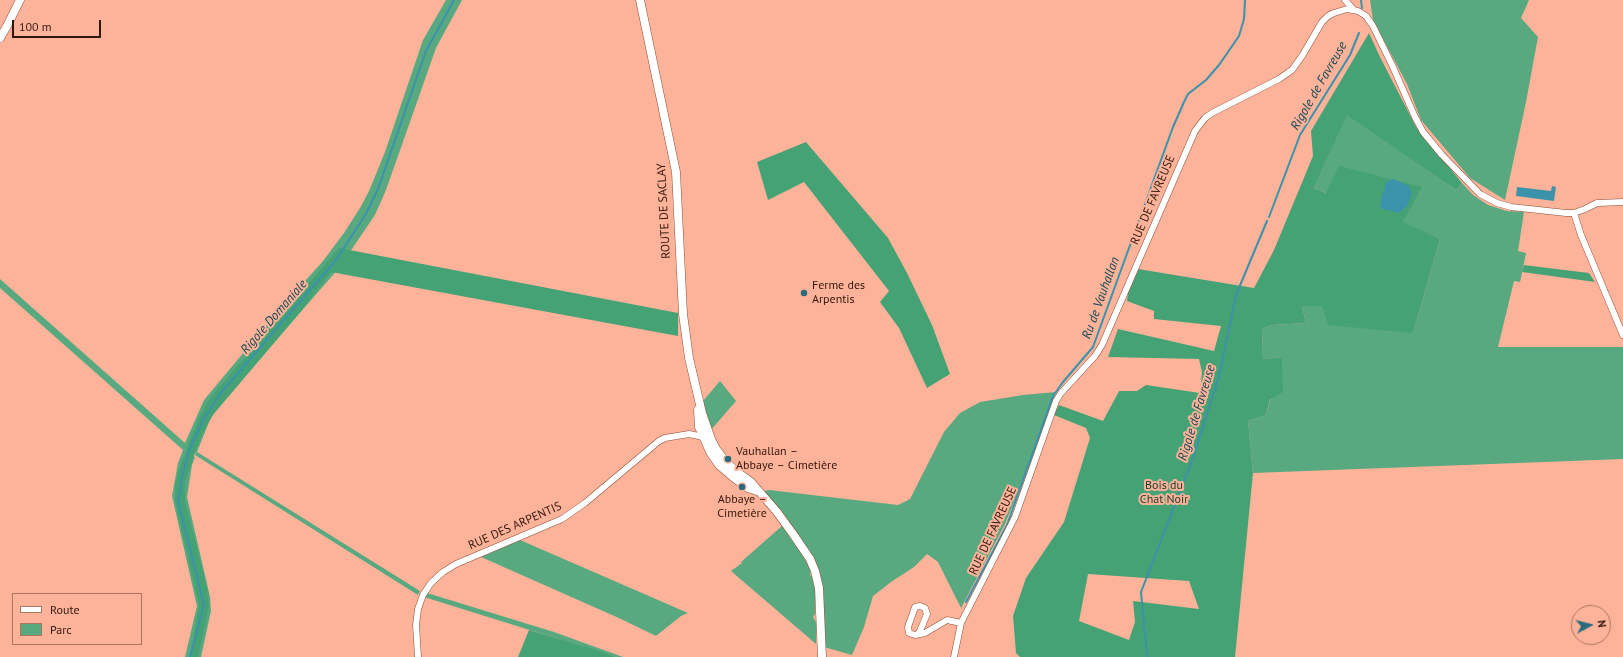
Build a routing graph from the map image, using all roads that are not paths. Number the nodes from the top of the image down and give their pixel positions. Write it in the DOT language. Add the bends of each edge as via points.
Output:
graph roads {
  1 [pos="20,0"];
  2 [pos="640,0"];
  3 [pos="1345,0"];
  4 [pos="1354,10"];
  5 [pos="0,38"];
  6 [pos="1623,202"];
  7 [pos="1574,213"];
  8 [pos="1623,335"];
  9 [pos="697,398"];
  10 [pos="699,427"];
  11 [pos="689,434"];
  12 [pos="703,436"];
  13 [pos="716,449"];
  14 [pos="758,492"];
  15 [pos="961,623"];
  16 [pos="918,634"];
  17 [pos="418,657"];
  18 [pos="822,657"];
  19 [pos="954,657"];
  1 -- 5 [label="main road"];
  2 -- 9 [label="main road, ROUTE DE SACLAY" via="676,172 682,311"];
  3 -- 4 [label="street"];
  4 -- 7 [label="street" via="1364,14 1373,26 1423,132 1477,191 1489,200 1505,206"];
  4 -- 15 [label="street, RUE DE FAVREUSE" via="1340,11 1324,19 1297,64 1286,75 1220,108 1205,118 1195,131 1102,345 1056,401 1015,517"];
  6 -- 7 [label="street" via="1597,203"];
  7 -- 8 [label="street"];
  9 -- 10 [label="main road, ROUTE DE SACLAY"];
  9 -- 13 [label="main road, ROUTE DE SACLAY"];
  10 -- 11 [label="street, RUE DES ARPENTIS" via="694,428"];
  10 -- 12 [label="main road, ROUTE DE SACLAY"];
  10 -- 13 [label="street, ROUTE DE SACLAY" via="703,428 711,446"];
  11 -- 12 [label="street, RUE DES ARPENTIS"];
  11 -- 17 [label="street, RUE DES ARPENTIS" via="659,441 585,503 562,518 443,572 431,583 418,609"];
  12 -- 14 [label="main road, ROUTE DE SACLAY" via="719,465 748,488"];
  13 -- 14 [label="main road, ROUTE DE SACLAY"];
  14 -- 18 [label="main road, ROUTE DE SACLAY" via="777,512 804,549 816,571 820,588"];
  15 -- 16 [label="street" via="947,620 925,633"];
  15 -- 19 [label="street, RUE DE FAVREUSE"];
}
